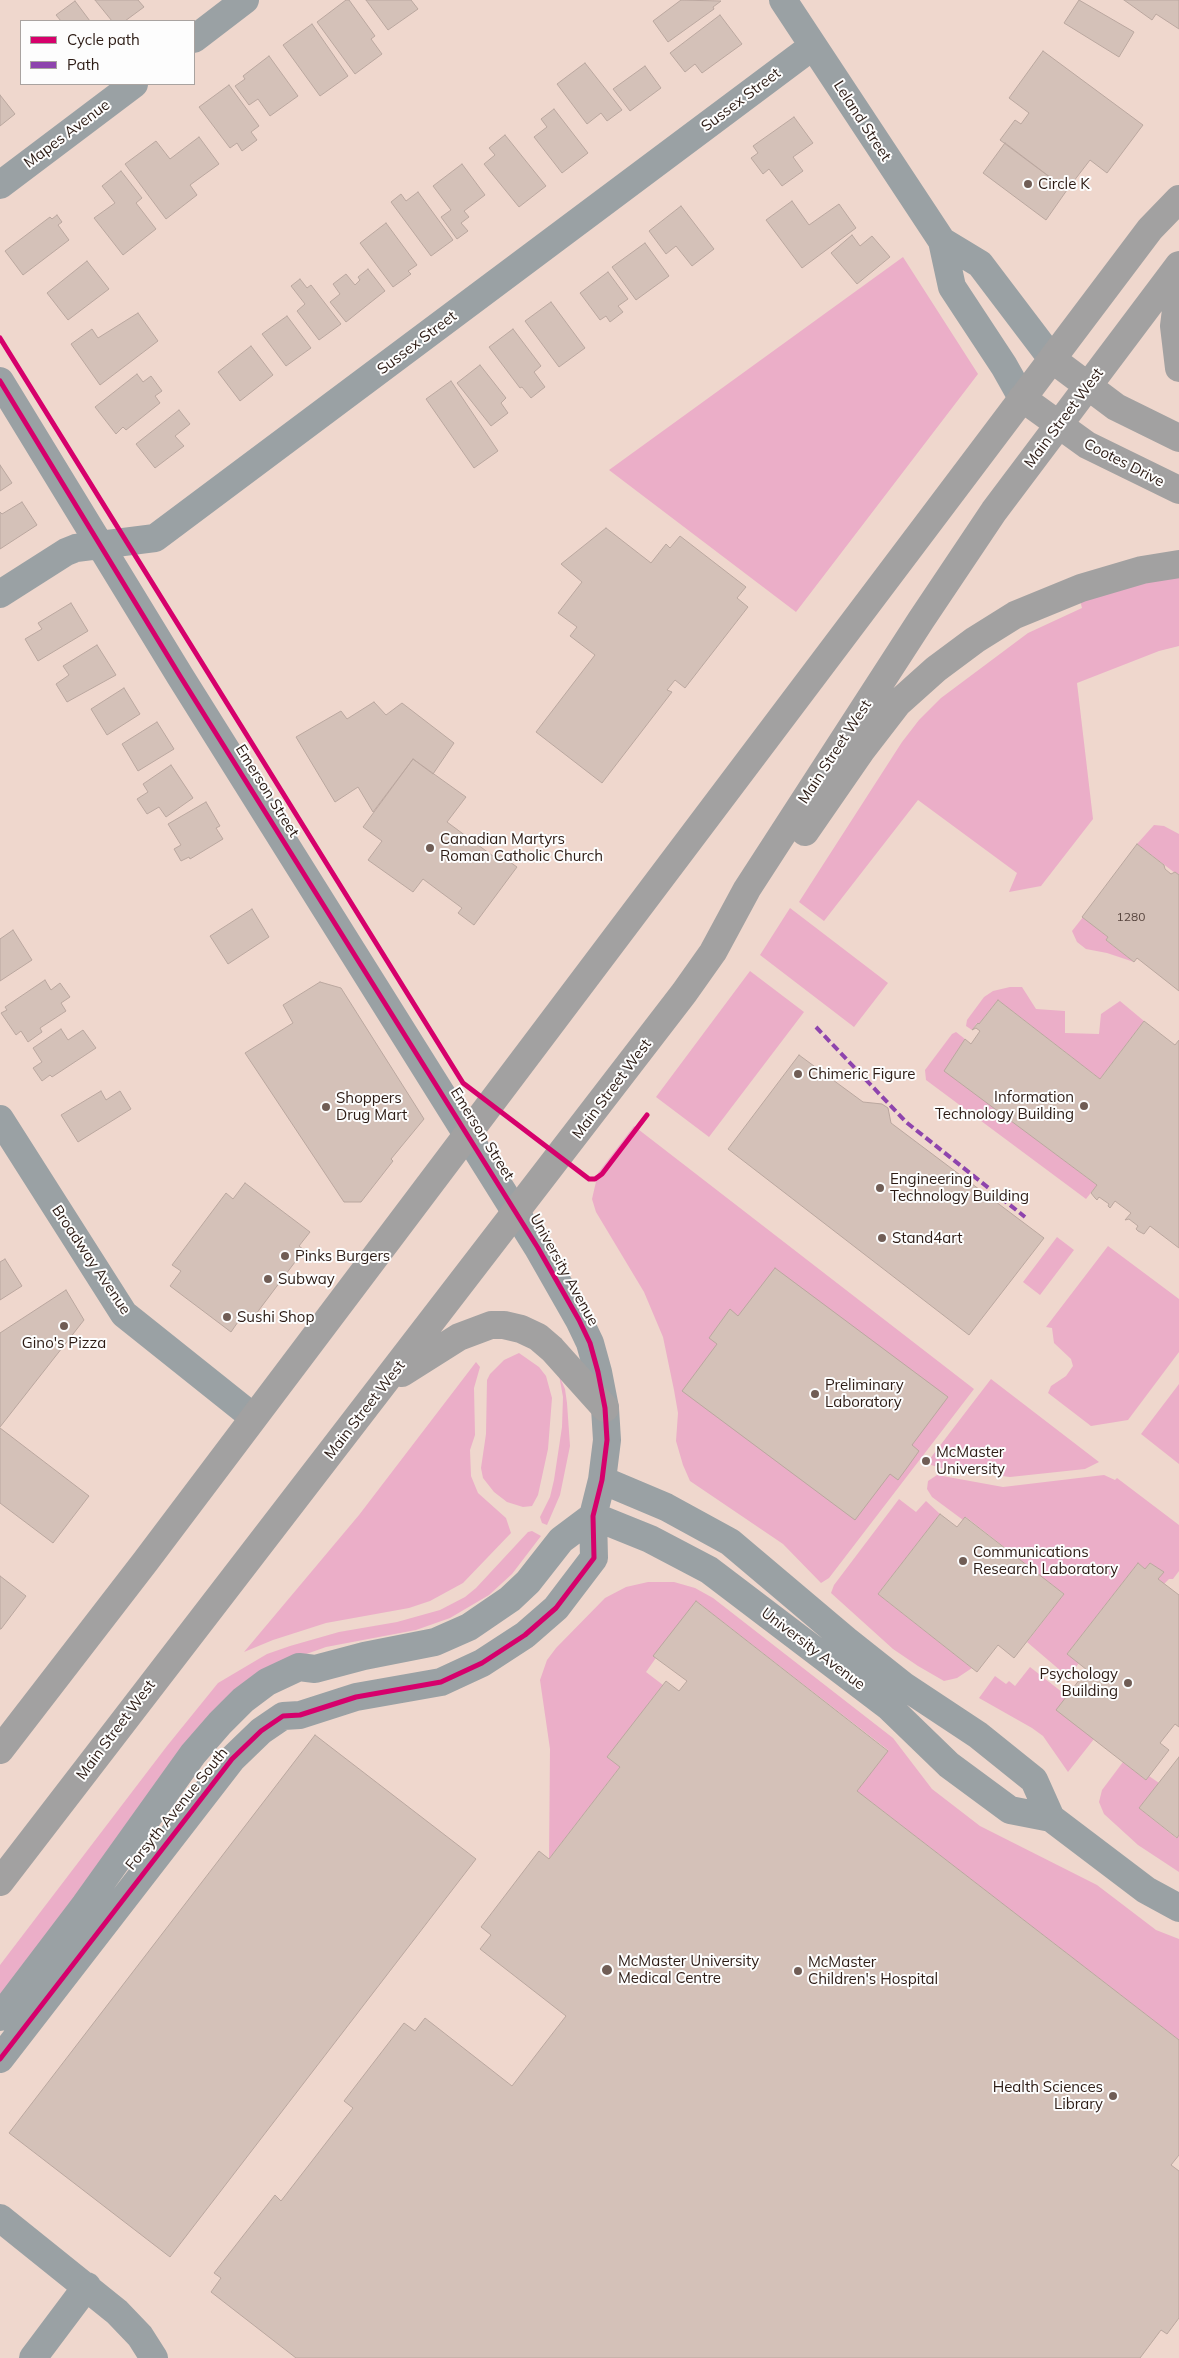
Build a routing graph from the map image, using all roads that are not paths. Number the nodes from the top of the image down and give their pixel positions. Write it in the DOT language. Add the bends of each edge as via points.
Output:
graph roads {
  1 [pos="245,0"];
  2 [pos="783,0"];
  3 [pos="195,38"];
  4 [pos="813,46"];
  5 [pos="133,85"];
  6 [pos="0,185"];
  7 [pos="1179,199"];
  8 [pos="942,241"];
  9 [pos="1179,265"];
  10 [pos="1179,286"];
  11 [pos="1052,359"];
  12 [pos="1179,368"];
  13 [pos="0,381"];
  14 [pos="1087,387"];
  15 [pos="1022,398"];
  16 [pos="1058,426"];
  17 [pos="1179,438"];
  18 [pos="1179,490"];
  19 [pos="101,546"];
  20 [pos="1179,564"];
  21 [pos="0,594"];
  22 [pos="712,952"];
  23 [pos="0,1119"];
  24 [pos="468,1134"];
  25 [pos="517,1212"];
  26 [pos="386,1383"];
  27 [pos="605,1408"];
  28 [pos="253,1417"];
  29 [pos="602,1480"];
  30 [pos="593,1516"];
  31 [pos="0,1750"];
  32 [pos="1051,1818"];
  33 [pos="0,1882"];
  34 [pos="1179,1908"];
  35 [pos="0,2017"];
  36 [pos="0,2059"];
  37 [pos="0,2218"];
  38 [pos="87,2286"];
  39 [pos="33,2358"];
  40 [pos="154,2358"];
  1 -- 3 [label="street"];
  2 -- 4 [label="street, Leland Street"];
  4 -- 8 [label="street, Leland Street"];
  4 -- 19 [label="street, Sussex Street" via="155,538"];
  5 -- 6 [label="street, Mapes Avenue"];
  7 -- 11 [label="main road" via="1150,229"];
  8 -- 11 [label="street, Leland Street" via="980,264"];
  8 -- 15 [label="street, Leland Street" via="952,287"];
  9 -- 14 [label="main road, Main Street West"];
  10 -- 12 [label="main road" via="1174,326"];
  11 -- 14 [label="main road"];
  11 -- 15 [label="main road"];
  13 -- 19 [label="street, Emerson Street"];
  14 -- 16 [label="main road, Main Street West"];
  14 -- 17 [label="main road" via="1116,407"];
  15 -- 16 [label="main road, Cootes Drive"];
  15 -- 24 [label="main road"];
  16 -- 18 [label="main road, Cootes Drive" via="1087,445"];
  16 -- 22 [label="main road, Main Street West" via="994,511 921,620 747,889"];
  19 -- 21 [label="street, Sussex Street" via="66,552"];
  19 -- 24 [label="street, Emerson Street"];
  20 -- 22 [label="main road" via="1108,579 1014,615 936,669 898,703 760,898"];
  22 -- 25 [label="main road, Main Street West" via="646,1045"];
  23 -- 28 [label="street, Broadway Avenue" via="124,1314"];
  24 -- 25 [label="street, Emerson Street"];
  24 -- 28 [label="main road"];
  25 -- 26 [label="main road, Main Street West"];
  25 -- 27 [label="street, University Avenue" via="590,1343"];
  26 -- 27 [label="main road" via="459,1337 491,1325 504,1325 538,1337"];
  26 -- 33 [label="main road, Main Street West"];
  27 -- 29 [label="street, University Avenue"];
  28 -- 31 [label="main road"];
  29 -- 30 [label="street, University Avenue"];
  29 -- 32 [label="street, University Avenue" via="666,1506 730,1542 897,1680 978,1735 1034,1780"];
  30 -- 32 [label="street, University Avenue" via="650,1539 709,1570 888,1706 949,1765 1010,1810"];
  30 -- 35 [label="street, Forsyth Avenue South" via="561,1540 528,1582 510,1599 469,1627 419,1646 315,1669 299,1667 267,1682 243,1700 193,1754"];
  30 -- 36 [label="street, Forsyth Avenue South" via="594,1558 556,1608 525,1636 482,1663 441,1682 370,1694 300,1715 284,1716 246,1744"];
  32 -- 34 [label="street, University Avenue" via="1146,1890"];
  37 -- 38 [label="street"];
  38 -- 39 [label="street"];
  38 -- 40 [label="street" via="129,2323"];
}
